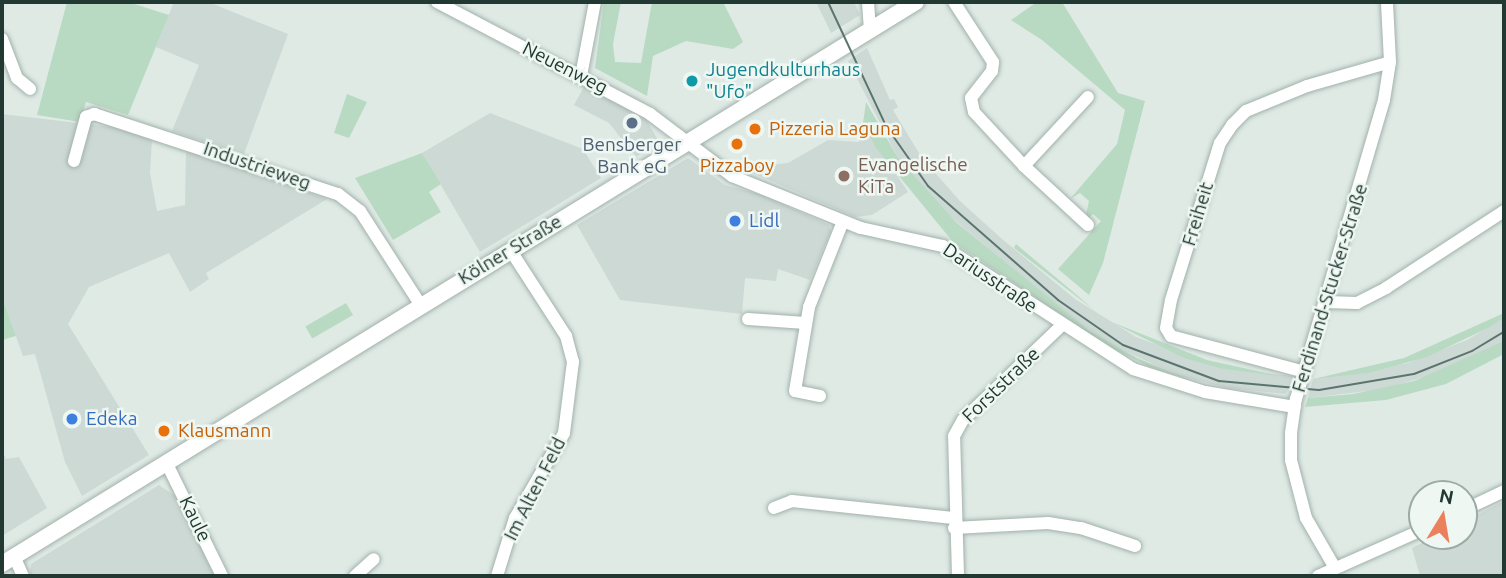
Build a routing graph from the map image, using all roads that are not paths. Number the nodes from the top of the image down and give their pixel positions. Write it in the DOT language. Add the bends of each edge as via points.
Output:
graph roads {
  1 [pos="595,2"];
  2 [pos="869,2"];
  3 [pos="916,2"];
  4 [pos="954,2"];
  5 [pos="1387,2"];
  6 [pos="442,3"];
  7 [pos="870,30"];
  8 [pos="2,39"];
  9 [pos="1390,62"];
  10 [pos="581,76"];
  11 [pos="30,89"];
  12 [pos="1088,97"];
  13 [pos="689,142"];
  14 [pos="74,161"];
  15 [pos="1024,166"];
  16 [pos="1504,211"];
  17 [pos="843,221"];
  18 [pos="1088,225"];
  19 [pos="511,251"];
  20 [pos="1327,302"];
  21 [pos="420,304"];
  22 [pos="748,319"];
  23 [pos="806,323"];
  24 [pos="1061,326"];
  25 [pos="1305,372"];
  26 [pos="820,396"];
  27 [pos="1295,407"];
  28 [pos="166,462"];
  29 [pos="1504,491"];
  30 [pos="1478,503"];
  31 [pos="774,508"];
  32 [pos="954,523"];
  33 [pos="1408,536"];
  34 [pos="1135,546"];
  35 [pos="374,558"];
  36 [pos="8,560"];
  37 [pos="1335,568"];
  38 [pos="23,576"];
  39 [pos="222,576"];
  40 [pos="355,576"];
  41 [pos="497,576"];
  42 [pos="958,576"];
  43 [pos="1318,576"];
  1 -- 10 [label="street"];
  2 -- 7 [label="street"];
  3 -- 7 [label="main road, Kölner Straße"];
  4 -- 15 [label="street" via="993,62 992,71 972,96 974,112"];
  5 -- 9 [label="street, Ferdinand-Stucker-Straße"];
  6 -- 10 [label="street, Neuenweg"];
  7 -- 13 [label="main road, Kölner Straße"];
  8 -- 11 [label="street" via="17,78"];
  9 -- 20 [label="street, Ferdinand-Stucker-Straße" via="1372,148"];
  9 -- 25 [label="street, Freiheit" via="1307,86 1246,111 1232,125 1220,143 1171,300 1166,328 1171,335"];
  10 -- 13 [label="street, Neuenweg" via="650,114"];
  12 -- 15 [label="street" via="1071,123"];
  13 -- 17 [label="street, Dariusstraße" via="733,176"];
  13 -- 19 [label="main road, Kölner Straße"];
  14 -- 21 [label="street, Industrieweg" via="86,117 94,114 338,194 360,211"];
  15 -- 18 [label="street"];
  16 -- 20 [label="street" via="1357,303"];
  17 -- 23 [label="street"];
  17 -- 24 [label="street, Dariusstraße" via="943,246"];
  19 -- 21 [label="main road, Kölner Straße"];
  19 -- 41 [label="street, Im Alten Feld" via="566,336 573,362 564,433 515,518"];
  20 -- 25 [label="street, Ferdinand-Stucker-Straße"];
  21 -- 28 [label="main road, Kölner Straße"];
  22 -- 23 [label="street"];
  23 -- 26 [label="street" via="795,391"];
  24 -- 27 [label="street, Dariusstraße" via="1133,369 1205,392"];
  24 -- 32 [label="street, Forststraße" via="959,426 951,451"];
  25 -- 27 [label="street, Ferdinand-Stucker-Straße"];
  27 -- 37 [label="street, Ferdinand-Stucker-Straße" via="1292,460 1297,489 1306,518"];
  28 -- 36 [label="main road, Kölner Straße"];
  28 -- 39 [label="street, Kaule"];
  29 -- 30 [label="street"];
  31 -- 32 [label="street" via="792,501"];
  32 -- 34 [label="street" via="1048,523 1081,528"];
  32 -- 42 [label="street, Forststraße"];
  33 -- 37 [label="street"];
  35 -- 40 [label="street"];
  36 -- 38 [label="street"];
  37 -- 43 [label="street"];
}
